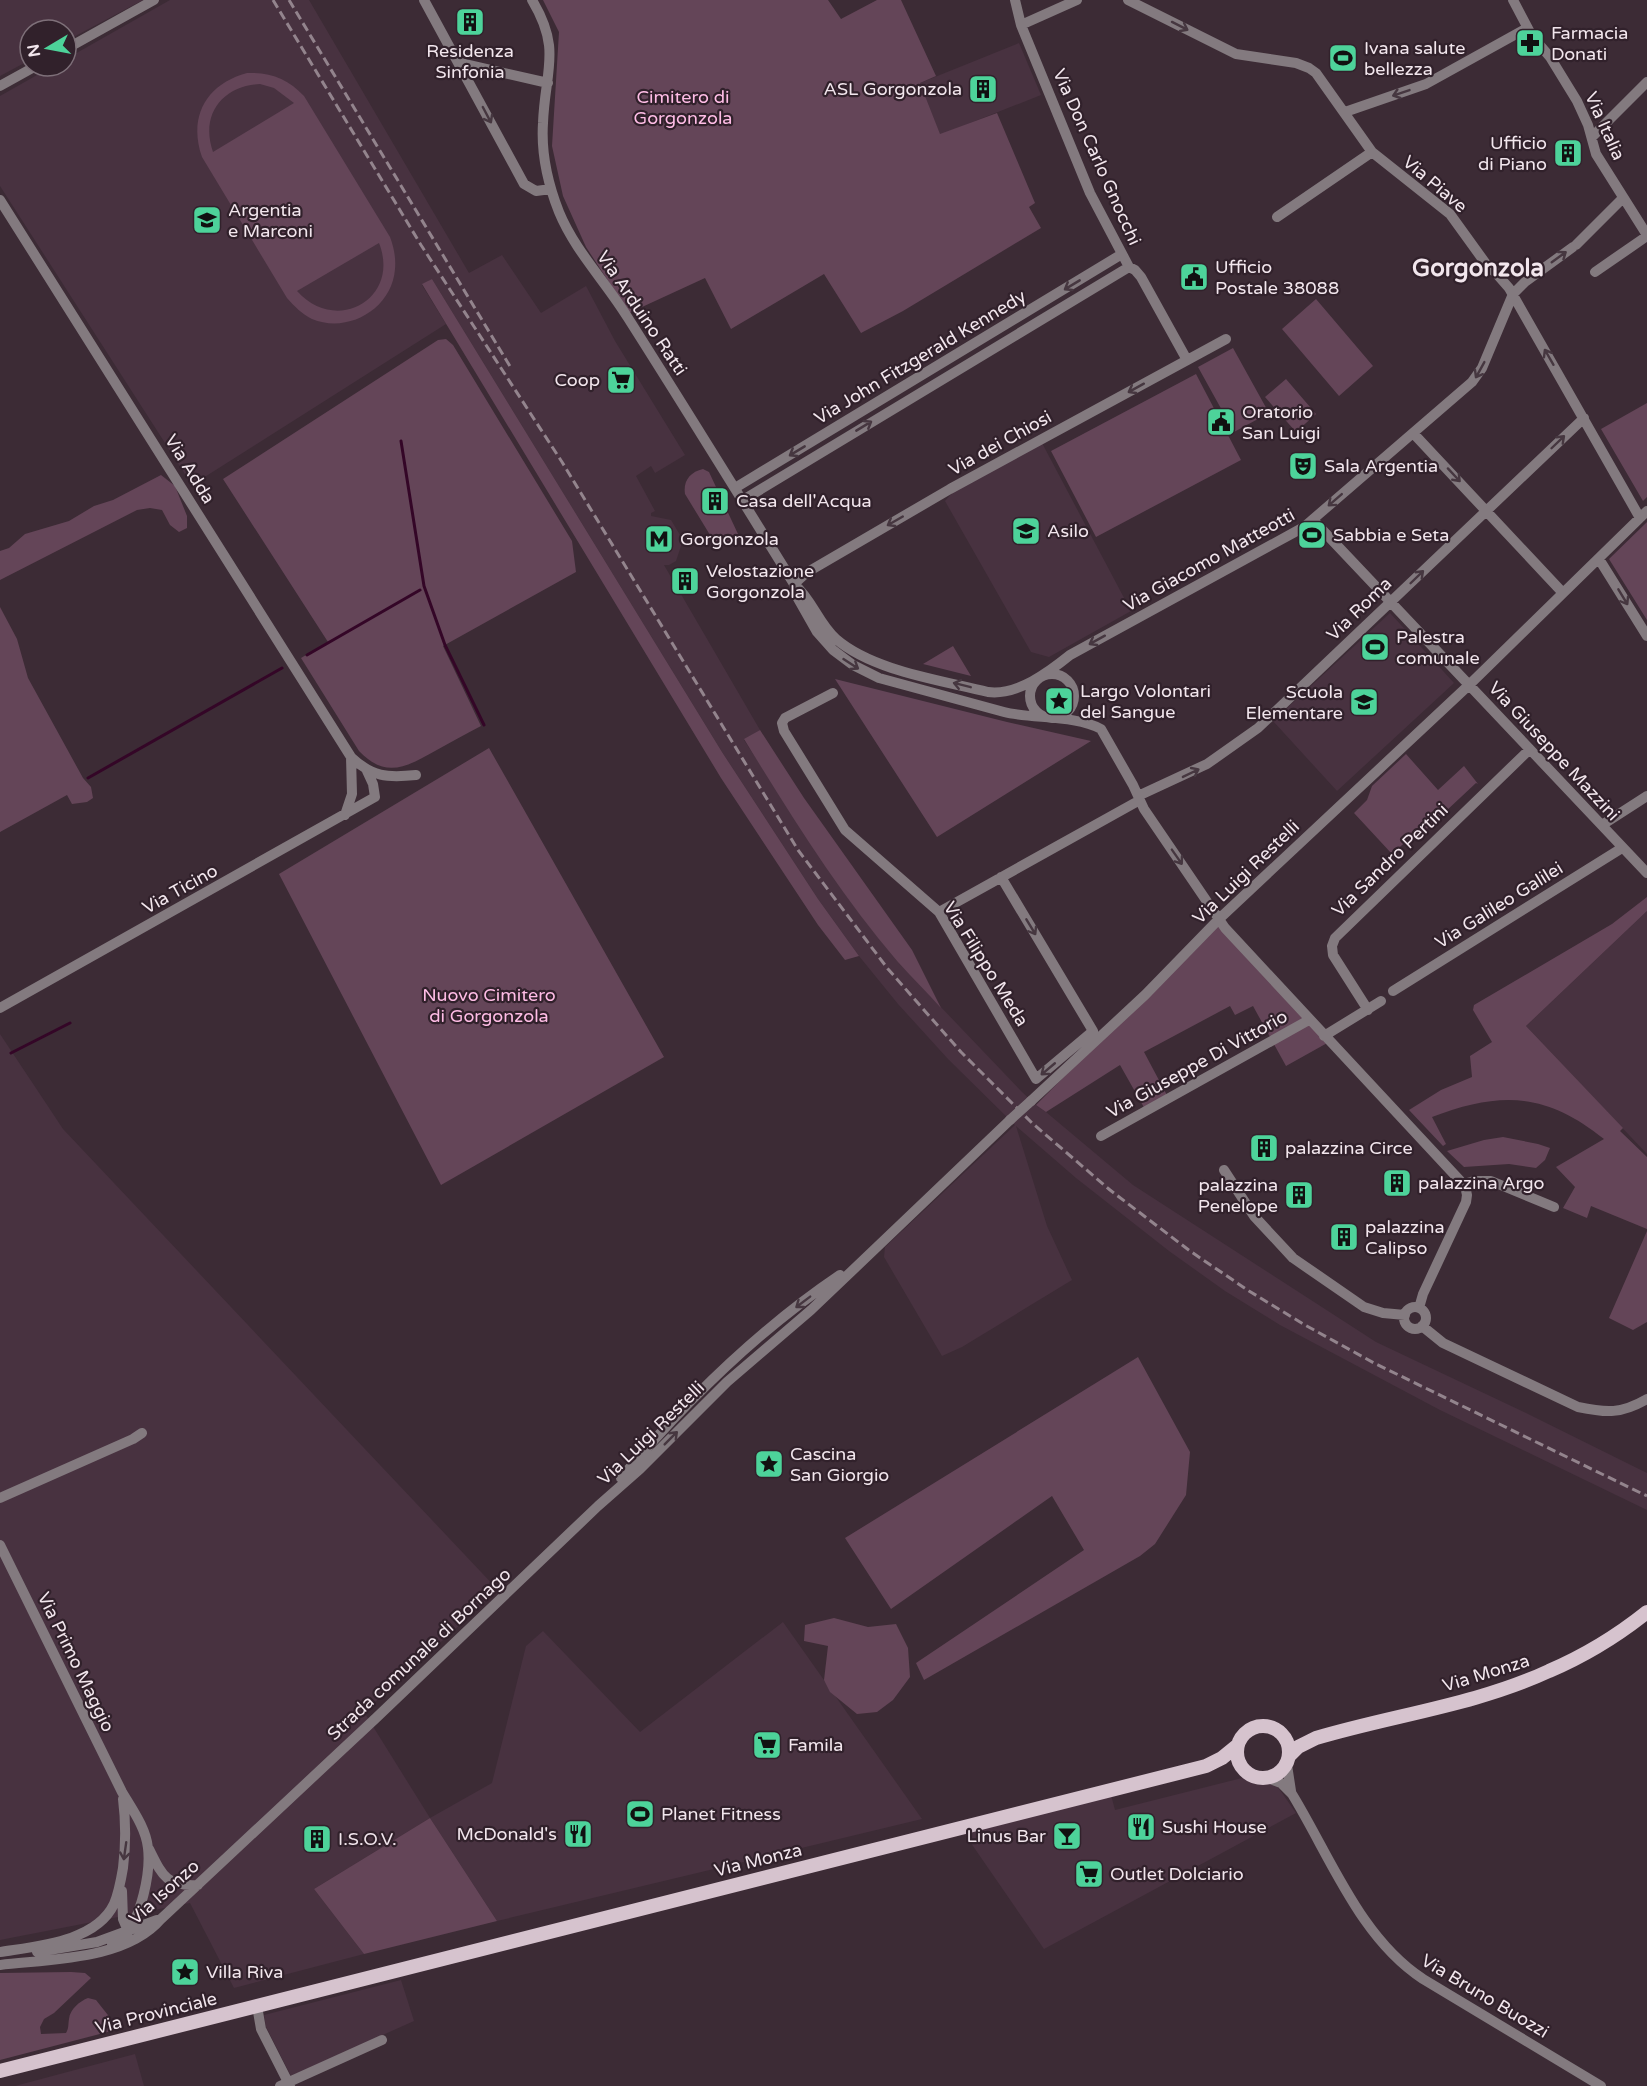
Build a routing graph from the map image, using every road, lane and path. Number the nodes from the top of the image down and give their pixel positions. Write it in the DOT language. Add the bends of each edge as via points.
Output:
graph roads {
  1 [pos="154,0"];
  2 [pos="424,0"];
  3 [pos="532,0"];
  4 [pos="1015,0"];
  5 [pos="1077,0"];
  6 [pos="1128,0"];
  7 [pos="1513,0"];
  8 [pos="1021,25"];
  9 [pos="1527,28"];
  10 [pos="78,42"];
  11 [pos="460,63"];
  12 [pos="18,76"];
  13 [pos="548,82"];
  14 [pos="1647,82"];
  15 [pos="0,86"];
  16 [pos="1345,112"];
  17 [pos="1592,136"];
  18 [pos="1372,152"];
  19 [pos="551,189"];
  20 [pos="1623,198"];
  21 [pos="0,200"];
  22 [pos="1277,217"];
  23 [pos="1647,235"];
  24 [pos="1122,254"];
  25 [pos="1129,267"];
  26 [pos="1595,272"];
  27 [pos="1513,294"];
  28 [pos="1226,339"];
  29 [pos="1187,360"];
  30 [pos="1584,418"];
  31 [pos="1413,433"];
  32 [pos="735,488"];
  33 [pos="743,500"];
  34 [pos="1487,510"];
  35 [pos="1644,514"];
  36 [pos="1313,520"];
  37 [pos="1599,559"];
  38 [pos="794,584"];
  39 [pos="1563,593"];
  40 [pos="1391,602"];
  41 [pos="1647,636"];
  42 [pos="1043,676"];
  43 [pos="1469,686"];
  44 [pos="833,693"];
  45 [pos="1051,718"];
  46 [pos="1529,750"];
  47 [pos="351,757"];
  48 [pos="367,771"];
  49 [pos="416,775"];
  50 [pos="353,783"];
  51 [pos="1647,796"];
  52 [pos="375,798"];
  53 [pos="1139,798"];
  54 [pos="345,815"];
  55 [pos="1602,825"];
  56 [pos="1622,848"];
  57 [pos="1647,873"];
  58 [pos="1001,877"];
  59 [pos="939,912"];
  60 [pos="1219,919"];
  61 [pos="1393,991"];
  62 [pos="1381,1002"];
  63 [pos="0,1008"];
  64 [pos="1368,1010"];
  65 [pos="1310,1020"];
  66 [pos="1324,1036"];
  67 [pos="1101,1136"];
  68 [pos="1224,1170"];
  69 [pos="1464,1184"];
  70 [pos="1554,1207"];
  71 [pos="1419,1308"];
  72 [pos="1405,1315"];
  73 [pos="1422,1326"];
  74 [pos="1647,1399"];
  75 [pos="142,1433"];
  76 [pos="0,1498"];
  77 [pos="598,1506"];
  78 [pos="0,1545"];
  79 [pos="1647,1612"];
  80 [pos="1282,1734"];
  81 [pos="1323,1736"];
  82 [pos="1238,1745"];
  83 [pos="1288,1760"];
  84 [pos="1206,1766"];
  85 [pos="1243,1769"];
  86 [pos="1268,1778"];
  87 [pos="122,1792"];
  88 [pos="1292,1794"];
  89 [pos="262,1825"];
  90 [pos="148,1847"];
  91 [pos="121,1884"];
  92 [pos="198,1885"];
  93 [pos="160,1919"];
  94 [pos="128,1931"];
  95 [pos="142,1936"];
  96 [pos="0,1955"];
  97 [pos="68,1957"];
  98 [pos="0,1965"];
  99 [pos="320,1990"];
  100 [pos="257,2006"];
  101 [pos="382,2040"];
  102 [pos="0,2071"];
  103 [pos="286,2085"];
  104 [pos="1601,2086"];
  1 -- 10 [label="street"];
  2 -- 11 [label="street"];
  3 -- 13 [label="street, Via Arduino Ratti" via="549,38"];
  4 -- 8 [label="street, Via Don Carlo Gnocchi"];
  5 -- 8 [label="street"];
  6 -- 16 [label="street, Via Piave, one-way" via="1236,54 1307,66"];
  7 -- 9 [label="street, Via Italia"];
  8 -- 24 [label="street, Via Don Carlo Gnocchi" via="1090,193"];
  9 -- 16 [label="street, one-way" via="1431,82"];
  9 -- 17 [label="street, Via Italia" via="1577,101"];
  11 -- 13 [label="street"];
  11 -- 19 [label="street, one-way" via="524,184 536,191"];
  12 -- 15 [label="street"];
  13 -- 19 [label="street, Via Arduino Ratti" via="543,139"];
  14 -- 17 [label="street"];
  16 -- 18 [label="street, Via Piave"];
  17 -- 20 [label="street, Via Italia" via="1596,154"];
  18 -- 22 [label="street"];
  18 -- 27 [label="street, Via Piave" via="1450,214"];
  19 -- 32 [label="street, Via Arduino Ratti" via="571,236 623,309"];
  20 -- 23 [label="street, Via Italia"];
  27 -- 20 [label="street, one-way" via="1575,246"];
  21 -- 47 [label="street, Via Adda"];
  23 -- 26 [label="street"];
  24 -- 25 [label="street, Via Don Carlo Gnocchi"];
  24 -- 32 [label="street, Via John Fitzgerald Kennedy, one-way"];
  25 -- 29 [label="street, Via Don Carlo Gnocchi" via="1140,277"];
  33 -- 25 [label="street, Via John Fitzgerald Kennedy, one-way"];
  30 -- 27 [label="street, Via Piave, one-way"];
  27 -- 31 [label="street, Via Giacomo Matteotti, one-way" via="1479,374"];
  28 -- 29 [label="street, Via dei Chiosi"];
  29 -- 38 [label="street, Via dei Chiosi, one-way" via="950,489 806,573"];
  34 -- 30 [label="street, Via Roma, one-way"];
  30 -- 35 [label="street, Via Piave"];
  31 -- 34 [label="street, one-way"];
  31 -- 36 [label="street, Via Giacomo Matteotti, one-way"];
  32 -- 33 [label="street, Via Arduino Ratti"];
  33 -- 38 [label="street, Via Arduino Ratti"];
  34 -- 39 [label="street"];
  40 -- 34 [label="street, Via Roma, one-way"];
  35 -- 37 [label="street, Via Luigi Restelli"];
  36 -- 40 [label="street, Via Giuseppe Mazzini"];
  36 -- 42 [label="street, Via Giacomo Matteotti, one-way" via="1070,655"];
  37 -- 39 [label="street, Via Luigi Restelli"];
  37 -- 41 [label="street, one-way"];
  42 -- 38 [label="street, one-way" via="1002,693 988,692 875,662 835,638"];
  38 -- 45 [label="street, one-way" via="796,595 822,638 860,669 879,678 1026,717"];
  39 -- 43 [label="street, Via Luigi Restelli"];
  40 -- 43 [label="street, Via Giuseppe Mazzini"];
  53 -- 40 [label="street, Via Roma, one-way" via="1195,771 1251,734"];
  42 -- 45 [label="street" via="1032,687 1030,701 1038,713"];
  42 -- 45 [label="street" via="1062,676 1074,693 1069,710"];
  43 -- 46 [label="street, Via Giuseppe Mazzini"];
  43 -- 60 [label="street, Via Luigi Restelli"];
  44 -- 59 [label="street, Via Filippo Meda" via="785,718 784,730 845,830"];
  45 -- 53 [label="street, Via Giuseppe Di Vittorio" via="1097,727"];
  46 -- 55 [label="street, Via Giuseppe Mazzini"];
  46 -- 64 [label="street, Via Sandro Pertini" via="1335,938 1332,953"];
  47 -- 48 [label="street, Via Adda"];
  47 -- 50 [label="street, Via Adda"];
  48 -- 49 [label="street" via="387,777"];
  48 -- 52 [label="street"];
  50 -- 52 [label="street"];
  50 -- 54 [label="street, Via Adda"];
  51 -- 55 [label="street"];
  52 -- 54 [label="street, Via Ticino"];
  53 -- 58 [label="street, Via Roma"];
  53 -- 60 [label="street, Via Giuseppe Di Vittorio, one-way"];
  54 -- 63 [label="street, Via Ticino"];
  55 -- 56 [label="street, Via Giuseppe Mazzini"];
  56 -- 57 [label="street, Via Giuseppe Mazzini"];
  56 -- 61 [label="street, Via Galileo Galilei"];
  58 -- 59 [label="street, Via Roma"];
  58 -- 59 [label="street, Via Filippo Meda, one-way" via="1093,1031 1036,1079"];
  60 -- 65 [label="street, Via Giuseppe Di Vittorio"];
  60 -- 77 [label="street, Via Luigi Restelli, bridge" via="1145,995"];
  62 -- 64 [label="street"];
  64 -- 66 [label="street"];
  65 -- 66 [label="street, Via Giuseppe Di Vittorio"];
  65 -- 67 [label="street, Via Giuseppe Di Vittorio"];
  66 -- 69 [label="street, Via Giuseppe Di Vittorio"];
  68 -- 72 [label="street" via="1254,1216 1293,1258 1364,1307"];
  69 -- 70 [label="street" via="1491,1181"];
  69 -- 71 [label="street" via="1466,1202"];
  71 -- 72 [label="street" via="1411,1308"];
  71 -- 73 [label="street" via="1426,1316"];
  72 -- 73 [label="street" via="1409,1327"];
  73 -- 74 [label="street" via="1443,1343 1578,1407 1621,1411"];
  75 -- 76 [label="street"];
  77 -- 89 [label="street, Strada comunale di Bornago"];
  78 -- 87 [label="street, Via Primo Maggio"];
  79 -- 81 [label="main road, Via Monza" via="1582,1655 1523,1682"];
  80 -- 81 [label="main road, Via Monza"];
  80 -- 82 [label="main road, Via Monza" via="1271,1727 1258,1726 1244,1734"];
  80 -- 83 [label="main road" via="1289,1745"];
  81 -- 83 [label="main road, Via Monza" via="1304,1744"];
  82 -- 84 [label="main road, Via Monza"];
  82 -- 85 [label="main road"];
  83 -- 86 [label="main road, Via Monza" via="1280,1773"];
  83 -- 88 [label="street, Via Bruno Buozzi" via="1287,1780"];
  84 -- 85 [label="main road, Via Monza"];
  84 -- 99 [label="main road, Via Monza"];
  85 -- 86 [label="main road, Via Monza" via="1253,1776"];
  86 -- 88 [label="street, Via Bruno Buozzi"];
  87 -- 90 [label="street, Via Primo Maggio"];
  87 -- 91 [label="street, Via Primo Maggio, one-way" via="126,1840"];
  88 -- 104 [label="street, Via Bruno Buozzi" via="1363,1918 1402,1963"];
  89 -- 92 [label="street, Via Isonzo"];
  90 -- 92 [label="street, Via Primo Maggio" via="162,1875 175,1885"];
  90 -- 94 [label="street, Via Primo Maggio" via="140,1907"];
  91 -- 94 [label="street, Via Primo Maggio" via="123,1919"];
  91 -- 96 [label="street, Via Primo Maggio" via="102,1922 84,1933"];
  92 -- 93 [label="street, Via Isonzo"];
  93 -- 94 [label="street"];
  93 -- 95 [label="street, Via Isonzo"];
  94 -- 95 [label="street"];
  94 -- 96 [label="street" via="97,1942"];
  94 -- 97 [label="street" via="122,1939"];
  95 -- 97 [label="street, Via Isonzo" via="127,1944"];
  97 -- 98 [label="street, Via Isonzo"];
  99 -- 100 [label="main road, Via Provinciale"];
  100 -- 102 [label="main road, Via Provinciale"];
  100 -- 103 [label="street" via="261,2029"];
  101 -- 103 [label="street"];
}
